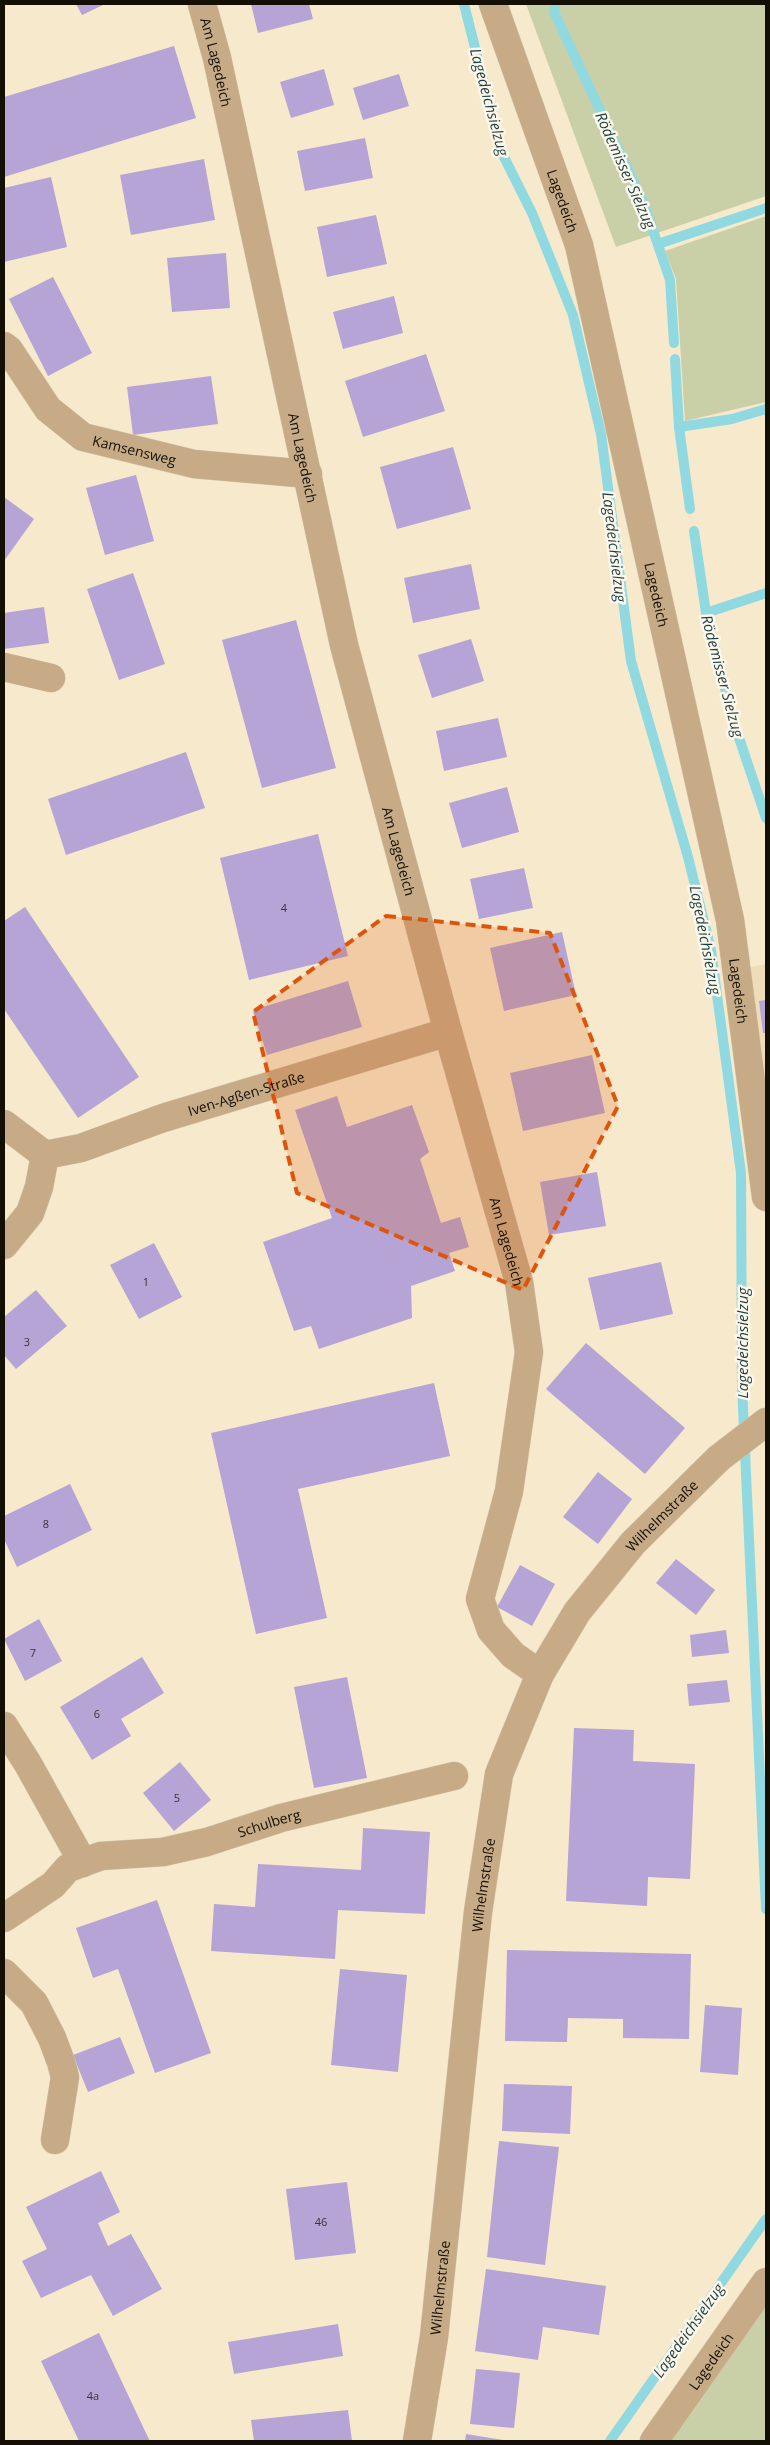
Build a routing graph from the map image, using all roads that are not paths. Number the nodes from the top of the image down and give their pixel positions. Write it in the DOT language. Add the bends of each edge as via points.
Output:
graph roads {
  1 [pos="202,4"];
  2 [pos="493,4"];
  3 [pos="4,346"];
  4 [pos="308,474"];
  5 [pos="4,667"];
  6 [pos="51,678"];
  7 [pos="448,1032"];
  8 [pos="4,1124"];
  9 [pos="45,1154"];
  10 [pos="766,1197"];
  11 [pos="4,1244"];
  12 [pos="766,1422"];
  13 [pos="540,1674"];
  14 [pos="4,1726"];
  15 [pos="454,1776"];
  16 [pos="83,1862"];
  17 [pos="4,1918"];
  18 [pos="4,1973"];
  19 [pos="55,2140"];
  20 [pos="766,2282"];
  21 [pos="417,2441"];
  22 [pos="654,2441"];
  1 -- 4 [label="street, Am Lagedeich" via="217,58"];
  2 -- 10 [label="street, Lagedeich" via="579,245 730,920"];
  3 -- 4 [label="street, Kamsensweg" via="10,350 48,409 83,437 194,464"];
  4 -- 7 [label="street, Am Lagedeich" via="344,645"];
  5 -- 6 [label="street"];
  7 -- 9 [label="street, Iven-Agßen-Straße" via="163,1118 81,1148"];
  7 -- 13 [label="street, Am Lagedeich" via="519,1282 529,1352 509,1491 480,1599 491,1630 513,1655"];
  8 -- 9 [label="street"];
  9 -- 11 [label="street" via="40,1187 30,1213"];
  12 -- 13 [label="street, Wilhelmstraße" via="719,1458 632,1543 577,1612"];
  13 -- 21 [label="street, Wilhelmstraße" via="499,1774 478,1912 434,2337"];
  14 -- 16 [label="street"];
  15 -- 16 [label="street, Schulberg" via="281,1818 207,1842 163,1852 101,1856"];
  16 -- 17 [label="street, Schulberg" via="68,1868 53,1885"];
  18 -- 19 [label="street" via="34,2003 61,2062 65,2077"];
  20 -- 22 [label="street, Lagedeich"];
}
